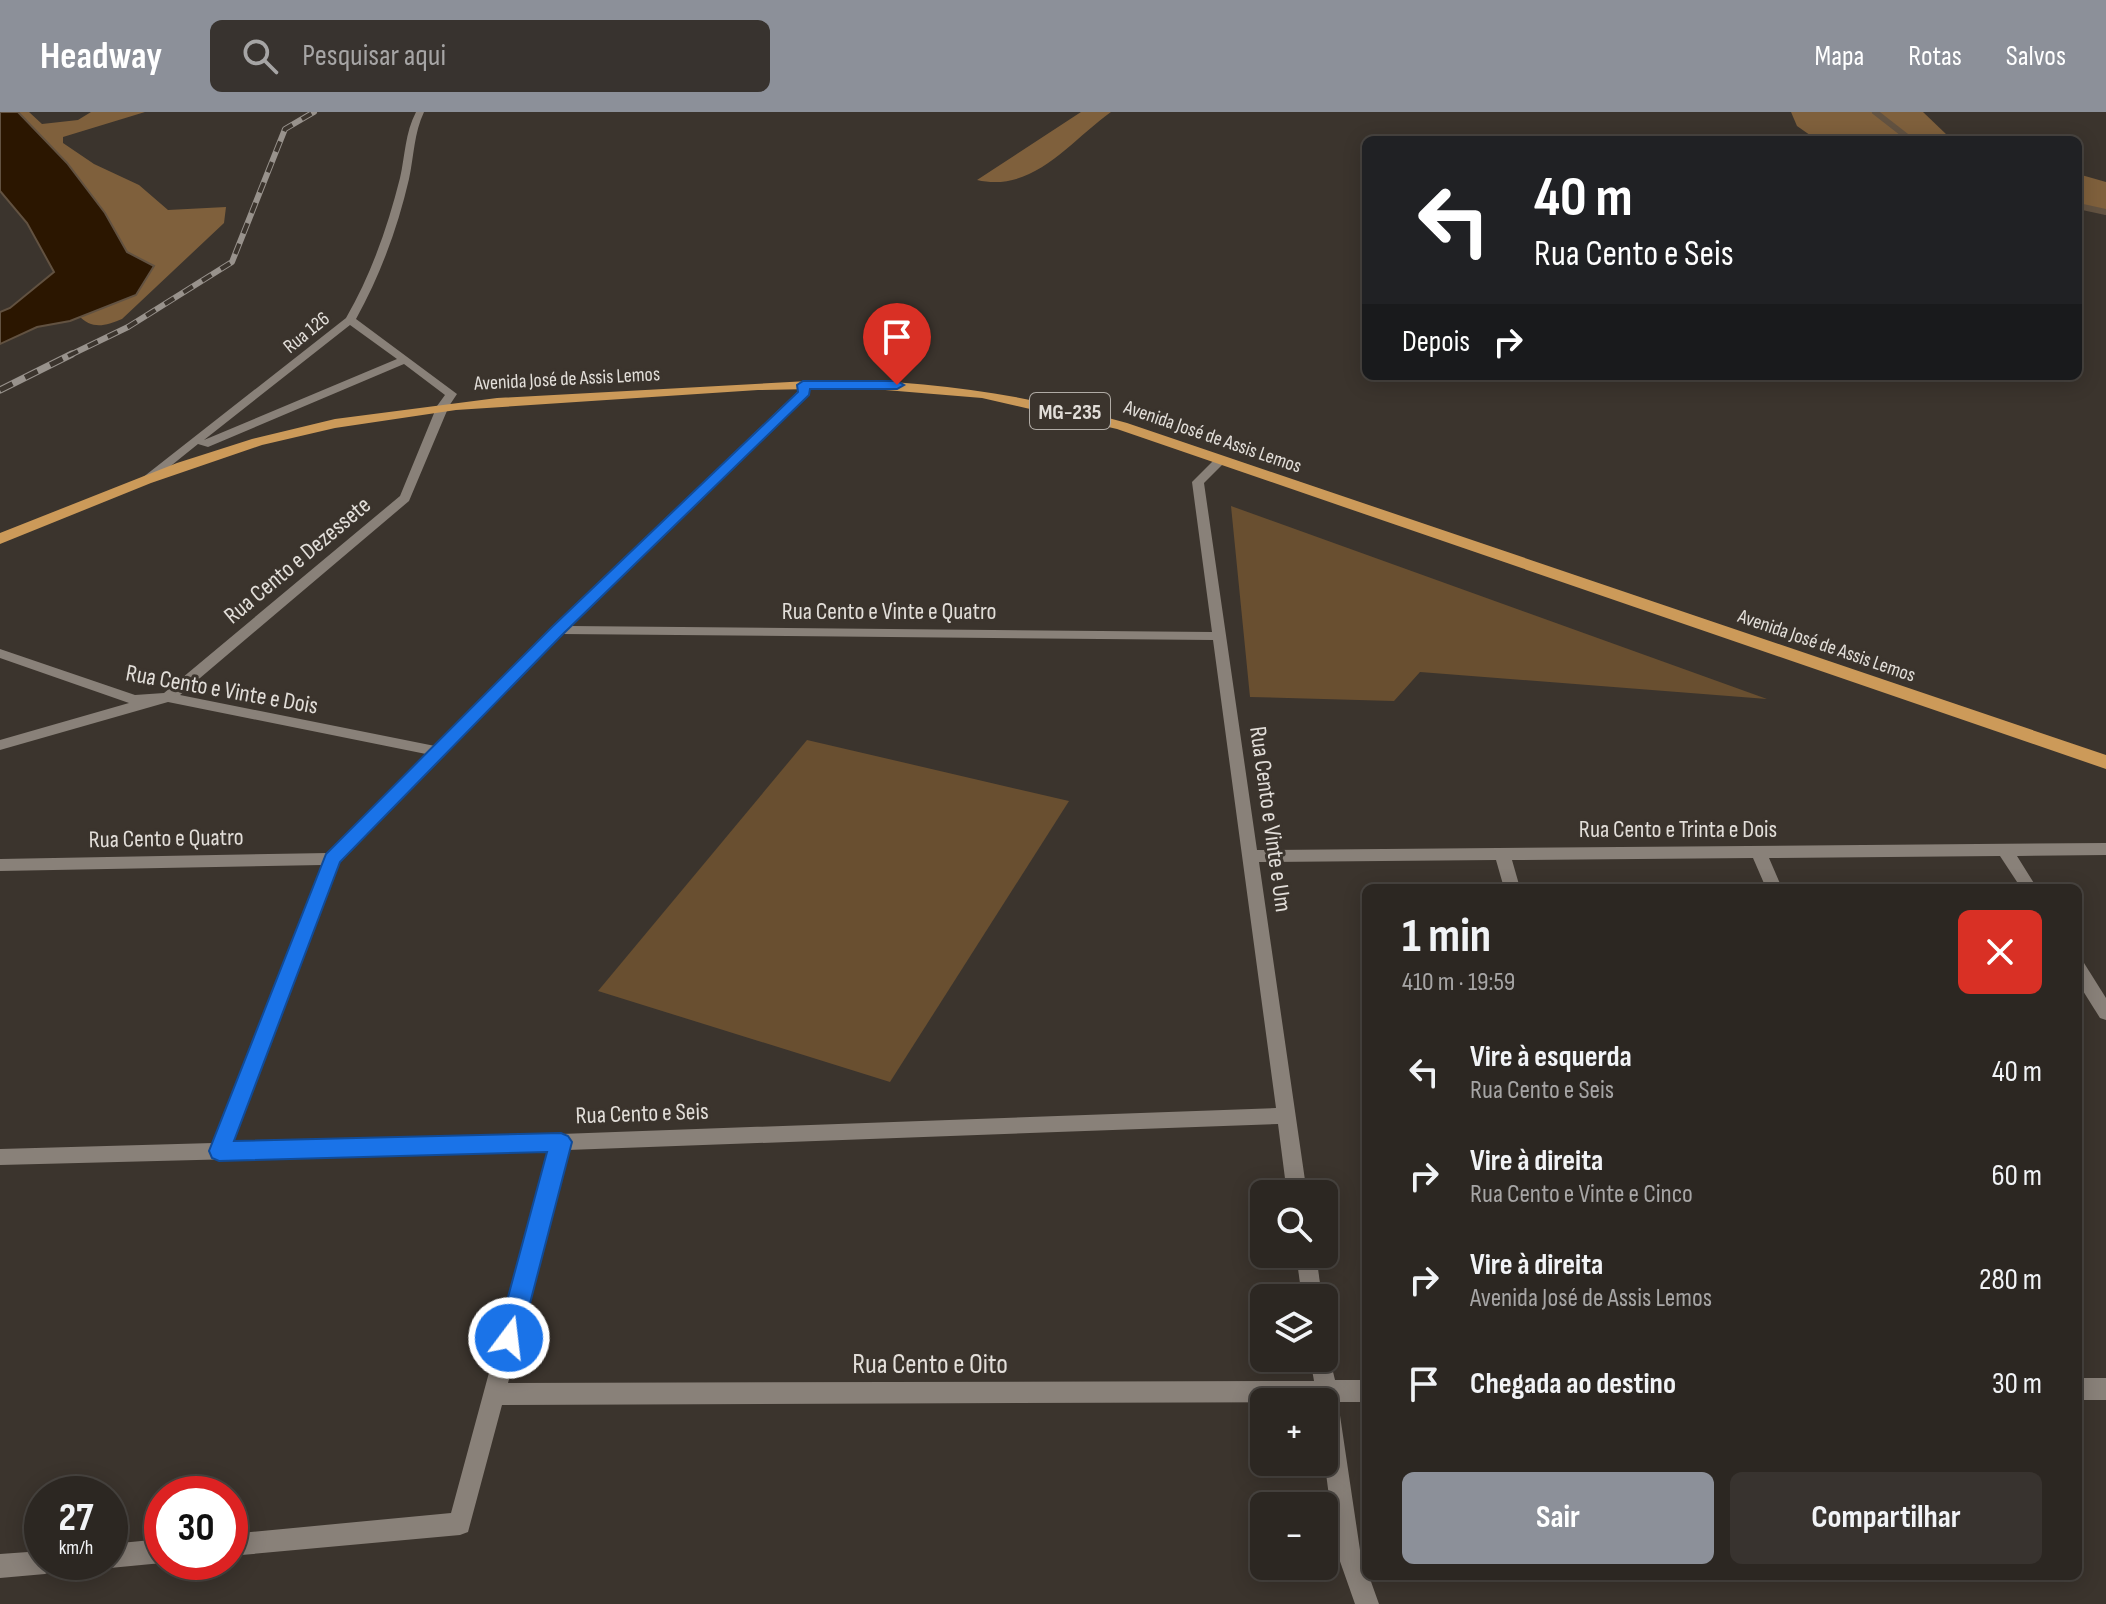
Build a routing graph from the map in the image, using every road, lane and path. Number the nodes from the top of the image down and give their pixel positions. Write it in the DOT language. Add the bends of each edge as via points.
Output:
graph roads {
  1 [pos="420,112"];
  2 [pos="350,320"];
  3 [pos="405,360"];
  4 [pos="803,385"];
  5 [pos="443,406"];
  6 [pos="185,451"];
  7 [pos="1221,460"];
  8 [pos="148,478"];
  9 [pos="0,539"];
  10 [pos="558,630"];
  11 [pos="1220,636"];
  12 [pos="0,653"];
  13 [pos="168,697"];
  14 [pos="0,745"];
  15 [pos="440,752"];
  16 [pos="2106,762"];
  17 [pos="2106,849"];
  18 [pos="2005,850"];
  19 [pos="1758,852"];
  20 [pos="1502,854"];
  21 [pos="1250,856"];
  22 [pos="332,859"];
  23 [pos="0,865"];
  24 [pos="1511,884"];
  25 [pos="1772,884"];
  26 [pos="2026,884"];
  27 [pos="2082,974"];
  28 [pos="2106,1013"];
  29 [pos="1287,1116"];
  30 [pos="561,1142"];
  31 [pos="219,1151"];
  32 [pos="0,1157"];
  33 [pos="1295,1180"];
  34 [pos="2082,1389"];
  35 [pos="2106,1389"];
  36 [pos="1250,1391"];
  37 [pos="1338,1391"];
  38 [pos="1362,1391"];
  39 [pos="494,1394"];
  40 [pos="1337,1476"];
  41 [pos="248,1543"];
  42 [pos="24,1564"];
  43 [pos="0,1566"];
  44 [pos="1367,1604"];
  1 -- 2 [label="street, Rua 126" via="398,200 366,295"];
  2 -- 3 [label="street"];
  2 -- 6 [label="street, Rua 126"];
  3 -- 5 [label="street" via="451,394"];
  3 -- 6 [label="street"];
  4 -- 5 [label="main road, Avenida José de Assis Lemos / MG-235"];
  4 -- 7 [label="main road, Avenida José de Assis Lemos / MG-235" via="897,385 1005,397 1079,413"];
  4 -- 10 [label="street" via="804,392"];
  5 -- 8 [label="main road, Avenida José de Assis Lemos / MG-235" via="296,432"];
  5 -- 13 [label="street, Rua Cento e Dezessete" via="405,498"];
  6 -- 8 [label="street, Rua 126"];
  7 -- 11 [label="street, Rua Cento e Vinte e Um" via="1198,482"];
  7 -- 16 [label="main road, Avenida José de Assis Lemos / MG-235"];
  8 -- 9 [label="main road, Avenida José de Assis Lemos / MG-235"];
  10 -- 11 [label="street, Rua Cento e Vinte e Quatro"];
  10 -- 15 [label="street"];
  11 -- 21 [label="street, Rua Cento e Vinte e Um"];
  12 -- 13 [label="street, Rua Cento e Vinte e Dois" via="134,700"];
  13 -- 14 [label="street, Rua Cento e Dezessete"];
  13 -- 15 [label="street, Rua Cento e Vinte e Dois"];
  15 -- 22 [label="street"];
  17 -- 18 [label="street, Rua Cento e Trinta e Dois"];
  18 -- 19 [label="street, Rua Cento e Trinta e Dois"];
  18 -- 26 [label="street"];
  19 -- 20 [label="street, Rua Cento e Trinta e Dois"];
  19 -- 25 [label="street"];
  20 -- 21 [label="street, Rua Cento e Trinta e Dois"];
  20 -- 24 [label="street"];
  21 -- 29 [label="street, Rua Cento e Vinte e Um"];
  22 -- 23 [label="street, Rua Cento e Quatro"];
  22 -- 31 [label="street"];
  27 -- 28 [label="street"];
  29 -- 30 [label="street, Rua Cento e Seis"];
  29 -- 33 [label="street, Rua Cento e Vinte e Um"];
  30 -- 31 [label="street, Rua Cento e Seis"];
  30 -- 39 [label="street"];
  31 -- 32 [label="street, Rua Cento e Seis"];
  34 -- 35 [label="street"];
  36 -- 39 [label="street, Rua Cento e Oito"];
  37 -- 38 [label="street, Rua Cento e Oito"];
  39 -- 41 [label="street" via="460,1524"];
  40 -- 44 [label="street" via="1348,1550"];
  42 -- 43 [label="street"];
}
